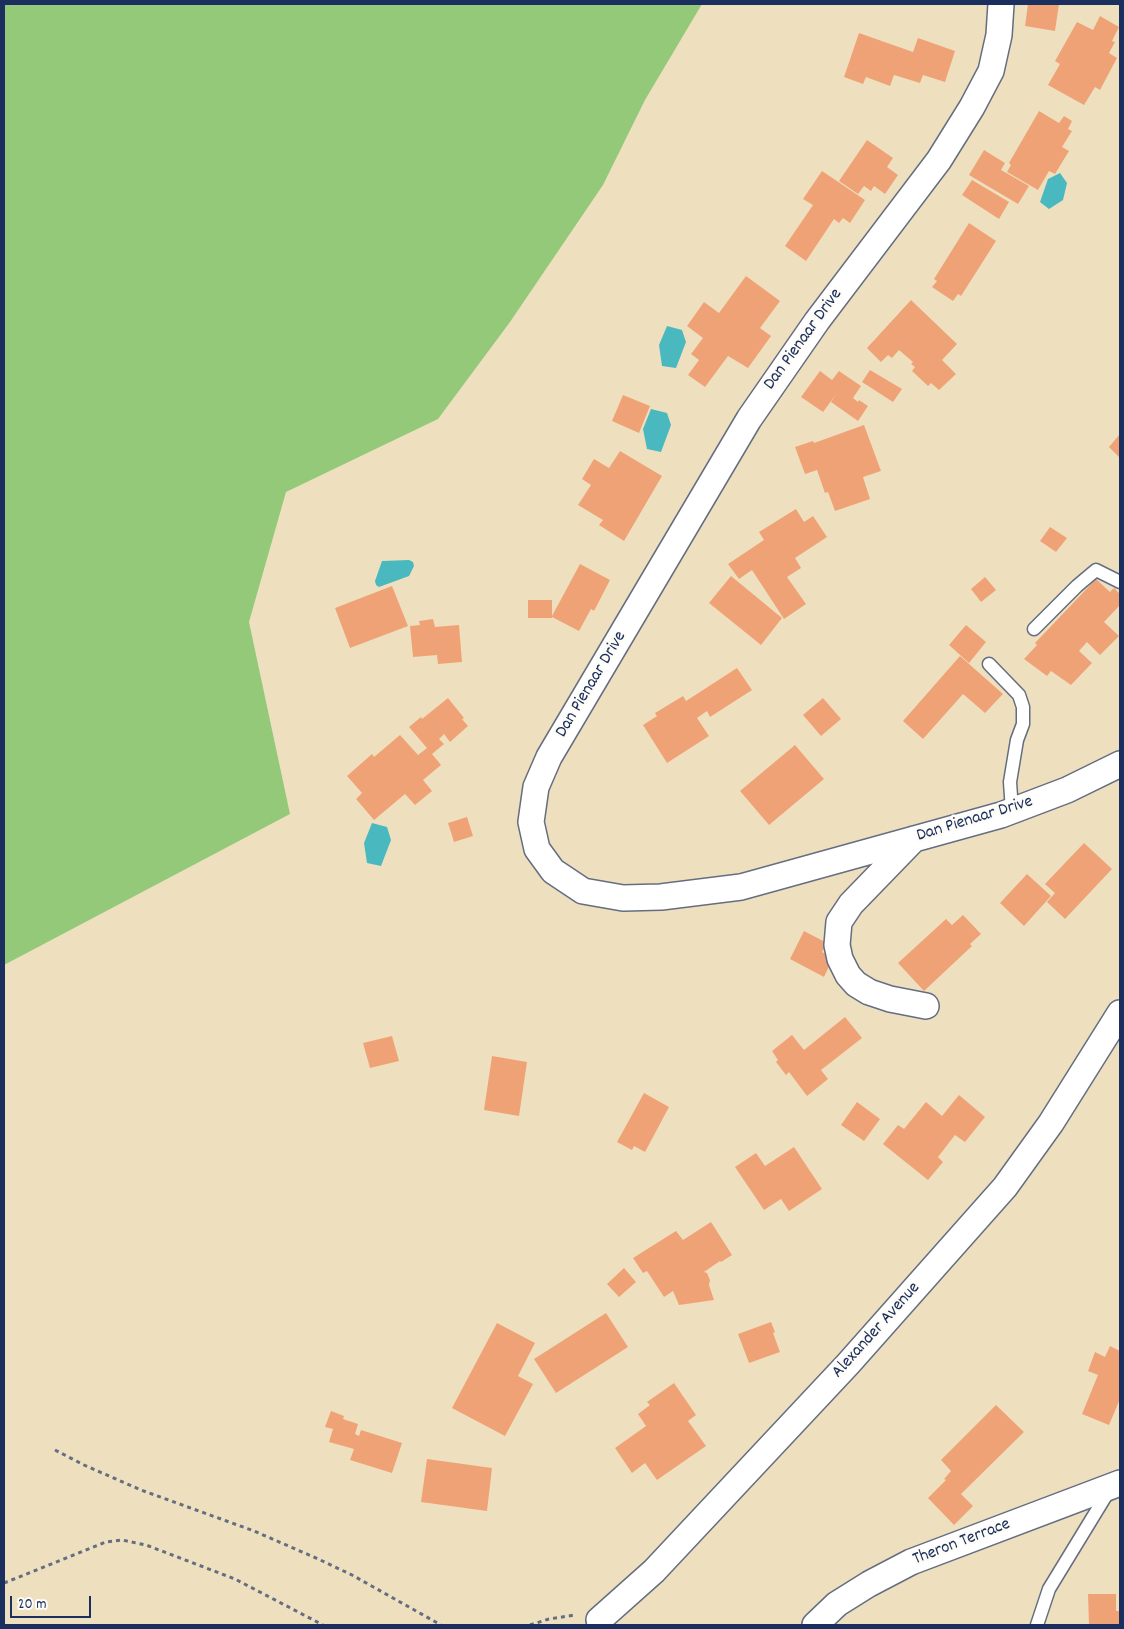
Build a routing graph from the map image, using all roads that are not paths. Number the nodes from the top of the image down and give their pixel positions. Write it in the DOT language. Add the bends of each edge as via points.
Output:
graph roads {
  1 [pos="1001,4"];
  2 [pos="1120,582"];
  3 [pos="1034,629"];
  4 [pos="989,664"];
  5 [pos="1120,764"];
  6 [pos="1012,811"];
  7 [pos="914,839"];
  8 [pos="926,1006"];
  9 [pos="1120,1013"];
  10 [pos="1116,1485"];
  11 [pos="599,1620"];
  12 [pos="815,1625"];
  13 [pos="1037,1625"];
  1 -- 7 [label="street, Dan Pienaar Drive" via="999,34 990,71 972,107 939,160 817,321 749,419 549,757 536,787 531,822 537,850 554,871 583,891 623,898 660,897 741,886"];
  2 -- 3 [label="lane" via="1096,570"];
  4 -- 6 [label="lane" via="1019,695 1024,707 1010,782"];
  5 -- 6 [label="street, Dan Pienaar Drive" via="1067,790"];
  6 -- 7 [label="street, Dan Pienaar Drive"];
  7 -- 8 [label="street" via="851,904 839,922 837,945 840,960 856,984 890,999"];
  9 -- 11 [label="street, Alexander Avenue" via="1046,1130 1005,1187 848,1364 654,1572"];
  10 -- 12 [label="street, Theron Terrace" via="911,1562 837,1604"];
  10 -- 13 [label="lane" via="1050,1589"];
}
